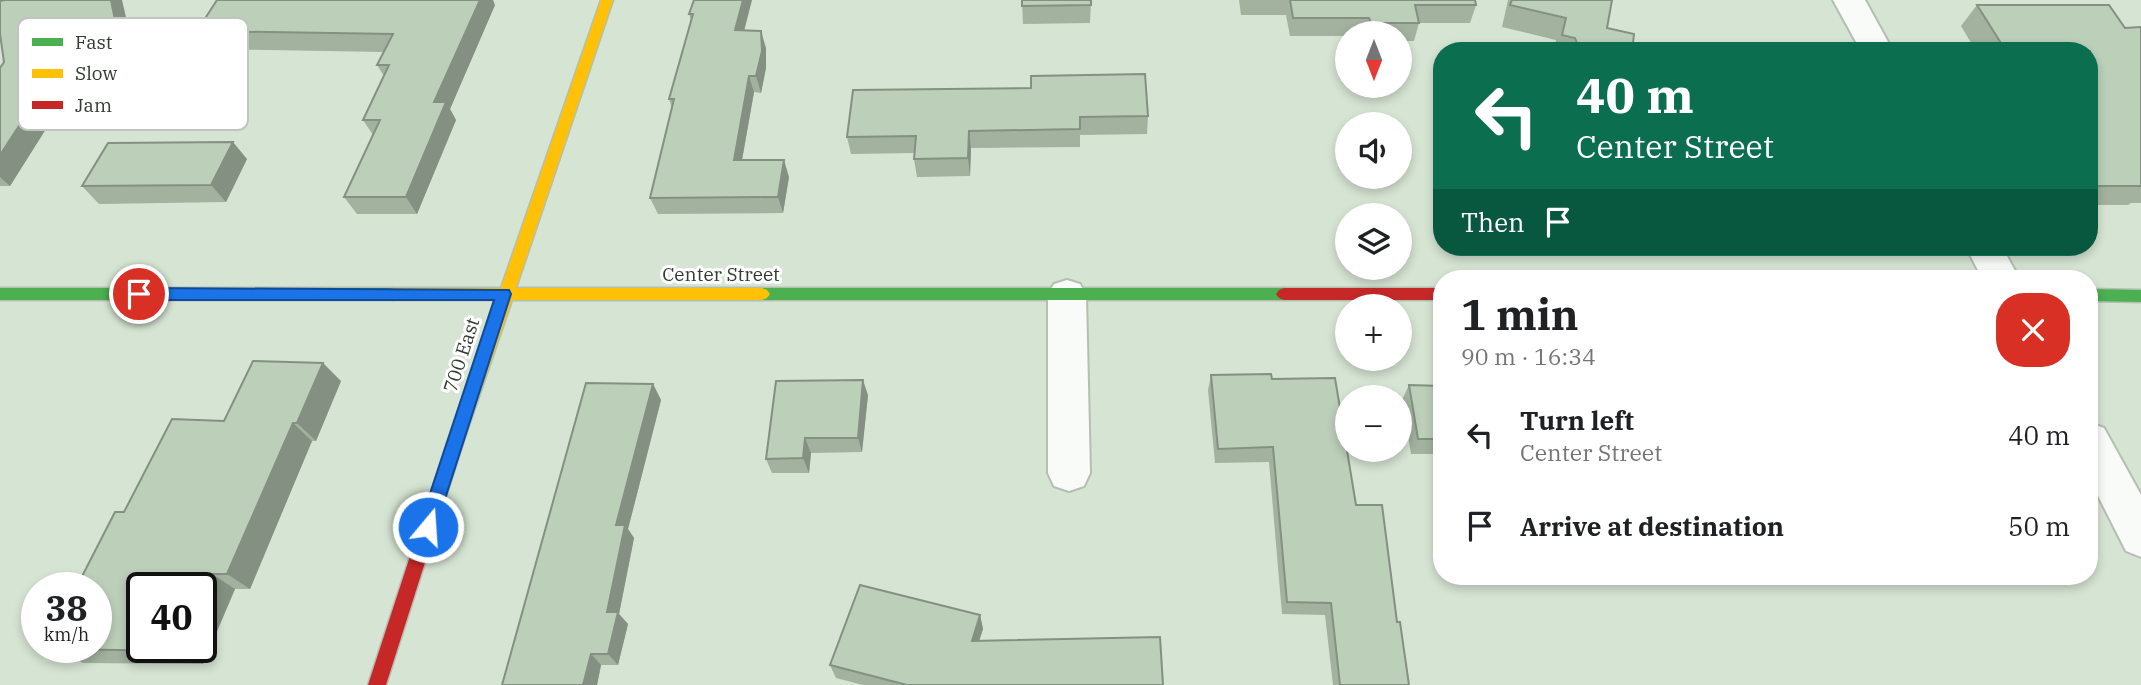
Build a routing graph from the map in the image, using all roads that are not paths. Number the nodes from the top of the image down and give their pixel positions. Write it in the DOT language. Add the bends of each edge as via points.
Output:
graph roads {
  1 [pos="607,0"];
  2 [pos="1849,0"];
  3 [pos="1872,42"];
  4 [pos="0,294"];
  5 [pos="503,294"];
  6 [pos="1433,294"];
  7 [pos="1067,295"];
  8 [pos="2098,295"];
  9 [pos="2141,296"];
  10 [pos="2098,456"];
  11 [pos="1069,473"];
  12 [pos="2141,537"];
  13 [pos="377,685"];
  1 -- 5 [label="street, 700 East"];
  2 -- 3 [label="street"];
  4 -- 5 [label="street, Center Street"];
  5 -- 7 [label="street, Center Street"];
  5 -- 13 [label="street, 700 East"];
  6 -- 7 [label="street, Center Street"];
  7 -- 11 [label="street"];
  8 -- 9 [label="street"];
  10 -- 12 [label="street"];
}
